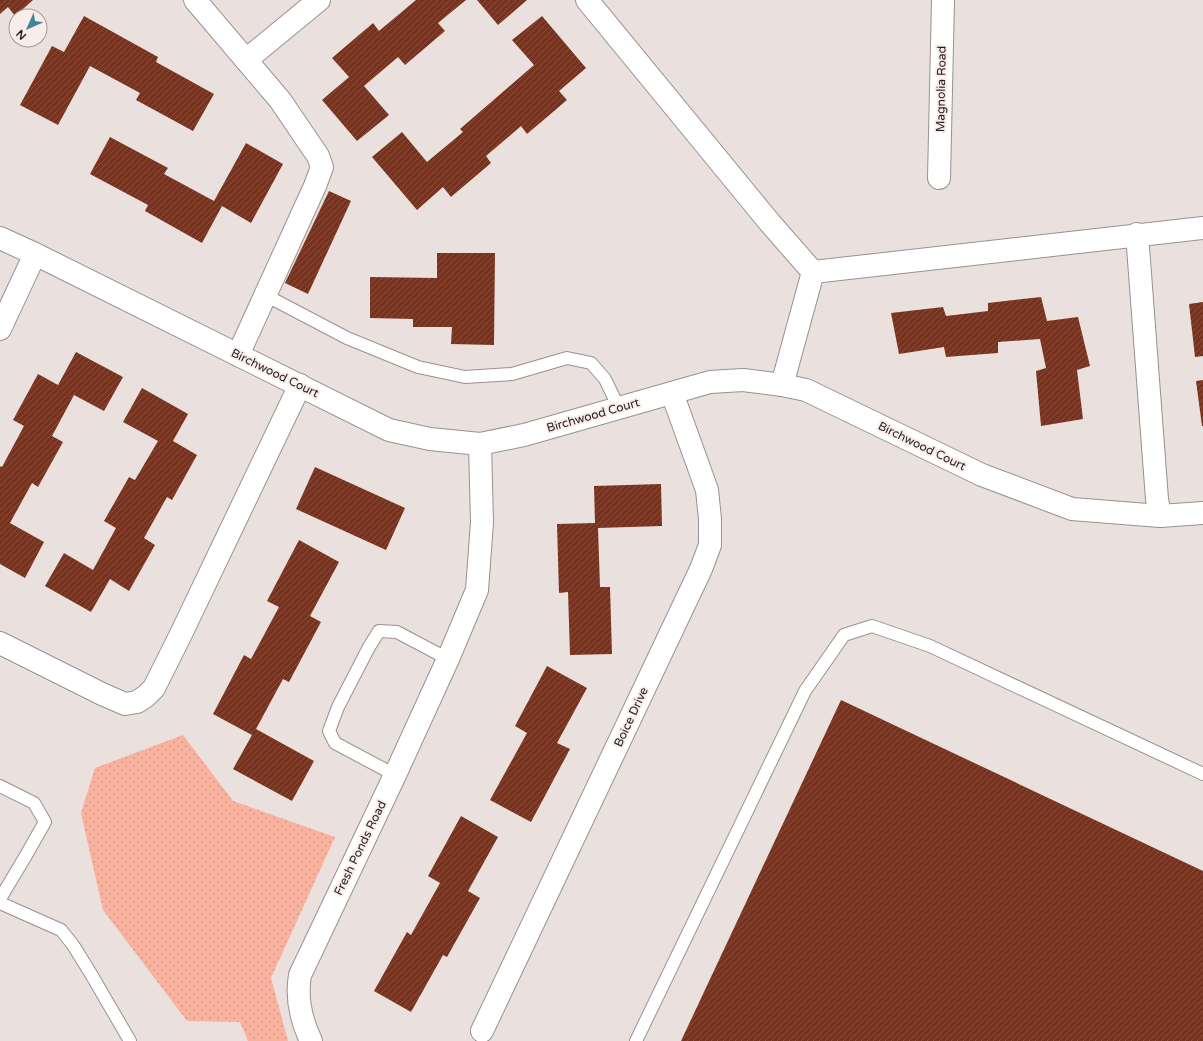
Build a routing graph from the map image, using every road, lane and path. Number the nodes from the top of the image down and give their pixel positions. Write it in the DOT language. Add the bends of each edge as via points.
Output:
graph roads {
  1 [pos="195,0"];
  2 [pos="319,0"];
  3 [pos="587,0"];
  4 [pos="943,0"];
  5 [pos="246,60"];
  6 [pos="939,178"];
  7 [pos="1203,228"];
  8 [pos="1137,234"];
  9 [pos="0,238"];
  10 [pos="35,254"];
  11 [pos="813,272"];
  12 [pos="265,295"];
  13 [pos="0,329"];
  14 [pos="238,355"];
  15 [pos="300,385"];
  16 [pos="782,385"];
  17 [pos="672,393"];
  18 [pos="619,408"];
  19 [pos="480,444"];
  20 [pos="1203,513"];
  21 [pos="1160,516"];
  22 [pos="0,643"];
  23 [pos="448,659"];
  24 [pos="1203,774"];
  25 [pos="395,775"];
  26 [pos="0,786"];
  27 [pos="0,903"];
  28 [pos="482,1031"];
  29 [pos="130,1041"];
  30 [pos="311,1041"];
  31 [pos="636,1041"];
  1 -- 5 [label="street"];
  2 -- 5 [label="street"];
  3 -- 11 [label="street"];
  4 -- 6 [label="street, Magnolia Road"];
  5 -- 12 [label="street" via="280,100 318,156 322,167"];
  7 -- 8 [label="street"];
  8 -- 11 [label="street"];
  8 -- 21 [label="street"];
  9 -- 10 [label="street, Birchwood Court"];
  10 -- 13 [label="street"];
  10 -- 14 [label="street, Birchwood Court"];
  11 -- 16 [label="street"];
  12 -- 14 [label="street"];
  12 -- 18 [label="lane" via="347,338 418,367 466,377 512,374 567,358 592,363 606,379"];
  14 -- 15 [label="street, Birchwood Court"];
  15 -- 19 [label="street, Birchwood Court" via="389,430 430,439"];
  15 -- 22 [label="street" via="180,636 154,688 146,696 137,702 125,704"];
  16 -- 17 [label="street, Birchwood Court" via="743,380 710,382"];
  16 -- 21 [label="street, Birchwood Court" via="806,390 982,475 1072,509"];
  17 -- 18 [label="street, Birchwood Court"];
  17 -- 28 [label="street, Boice Drive" via="707,490 710,545"];
  18 -- 19 [label="street, Birchwood Court" via="524,435"];
  19 -- 23 [label="street" via="482,522 477,590"];
  20 -- 21 [label="street, Birchwood Court"];
  23 -- 25 [label="street, Fresh Ponds Road"];
  23 -- 25 [label="lane" via="397,632 379,631 338,706 329,731 335,743"];
  24 -- 31 [label="lane" via="930,646 872,626 844,635 805,691"];
  25 -- 30 [label="street, Fresh Ponds Road" via="300,975 299,1004"];
  26 -- 27 [label="lane" via="34,803 45,822"];
  27 -- 29 [label="lane" via="61,930 73,945"];
}
